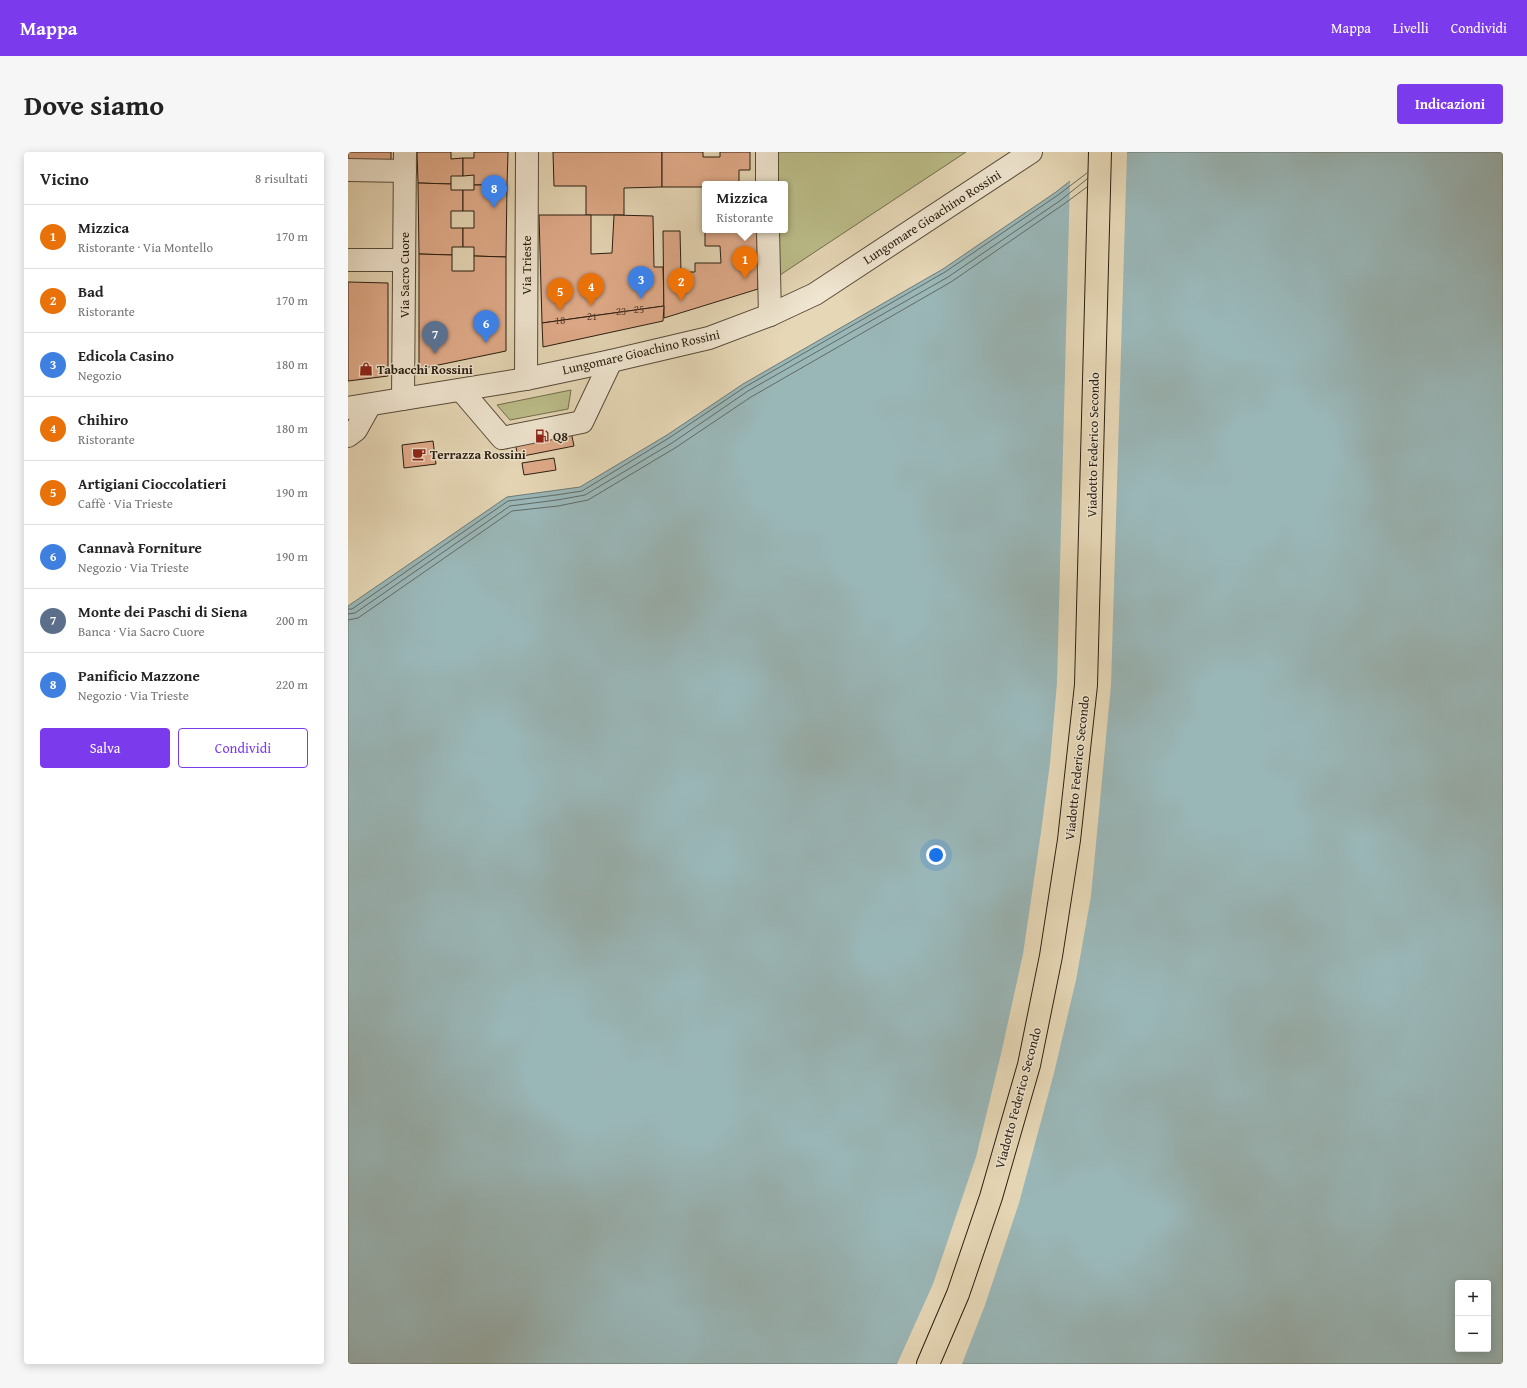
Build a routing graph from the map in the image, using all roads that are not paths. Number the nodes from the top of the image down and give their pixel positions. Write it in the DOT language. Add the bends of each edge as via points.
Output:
graph roads {
  1 [pos="527,152"];
  2 [pos="767,152"];
  3 [pos="1031,152"];
  4 [pos="1100,152"];
  5 [pos="405,162"];
  6 [pos="348,170"];
  7 [pos="768,181"];
  8 [pos="768,233"];
  9 [pos="348,260"];
  10 [pos="404,260"];
  11 [pos="770,315"];
  12 [pos="611,361"];
  13 [pos="526,379"];
  14 [pos="461,390"];
  15 [pos="403,399"];
  16 [pos="370,405"];
  17 [pos="348,408"];
  18 [pos="348,436"];
  19 [pos="928,1364"];
  1 -- 13 [label="street, Via Trieste"];
  2 -- 7 [label="street"];
  3 -- 11 [label="street, Lungomare Gioachino Rossini" via="815,294"];
  4 -- 19 [label="main road, Viadotto Federico Secondo" via="1086,670 1069,840 1051,956 1029,1065 991,1197 958,1294"];
  5 -- 6 [label="street"];
  5 -- 10 [label="street, Via Sacro Cuore"];
  8 -- 11 [label="street"];
  9 -- 10 [label="street"];
  10 -- 15 [label="street, Via Sacro Cuore"];
  11 -- 12 [label="street, Lungomare Gioachino Rossini" via="710,338"];
  12 -- 13 [label="street, Lungomare Gioachino Rossini"];
  12 -- 14 [label="street" via="582,422 502,438"];
  13 -- 14 [label="street, Lungomare Gioachino Rossini"];
  14 -- 15 [label="street, Lungomare Gioachino Rossini"];
  15 -- 16 [label="street, Lungomare Gioachino Rossini"];
  16 -- 17 [label="street, Lungomare Gioachino Rossini"];
  16 -- 18 [label="street" via="356,430"];
}
